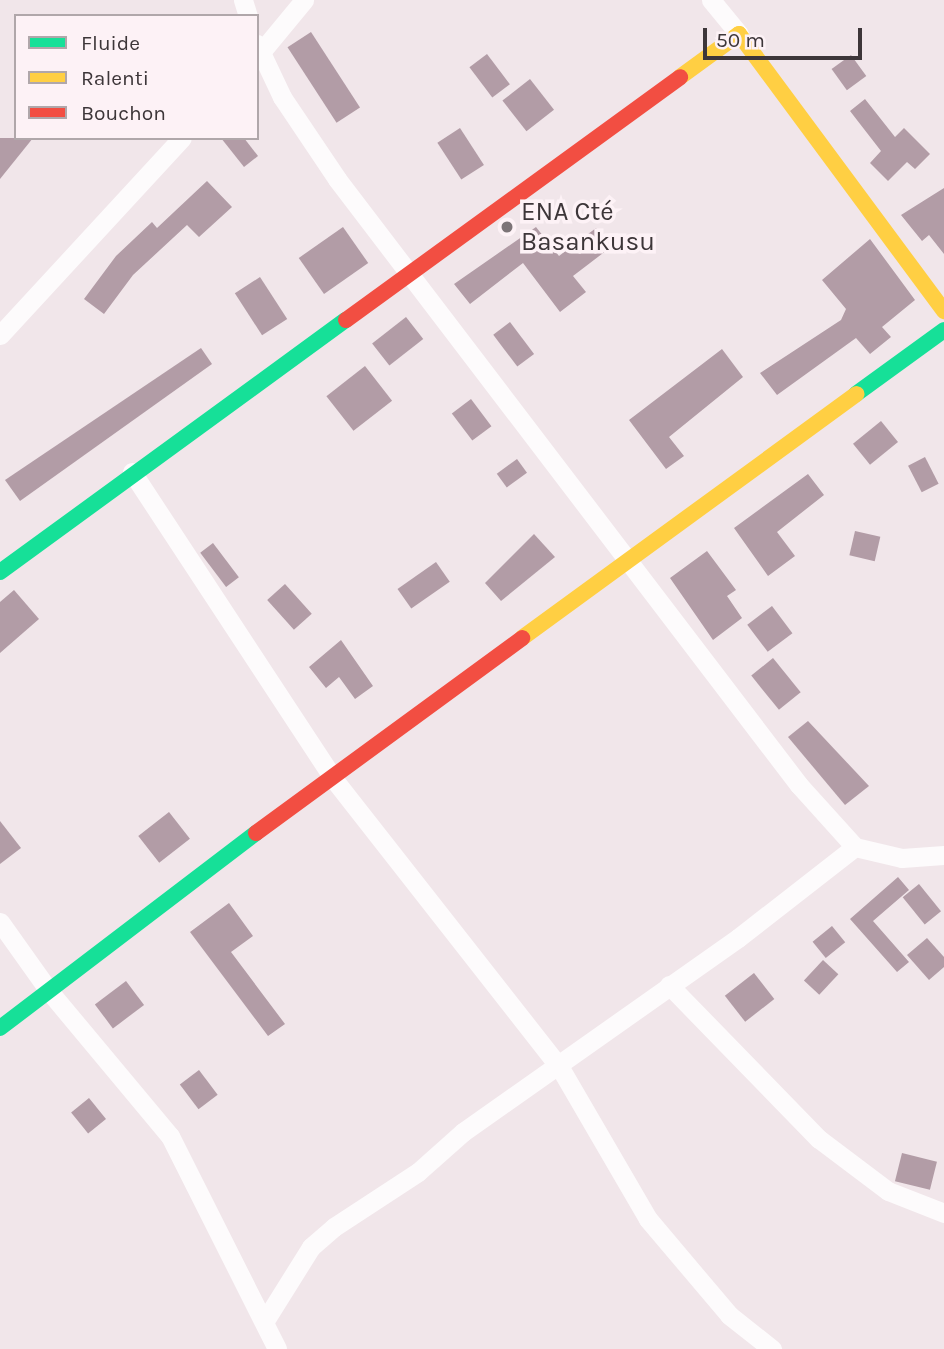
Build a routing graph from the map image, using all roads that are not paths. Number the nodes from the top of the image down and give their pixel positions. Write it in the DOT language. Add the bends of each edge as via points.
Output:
graph roads {
  1 [pos="304,0"];
  2 [pos="711,0"];
  3 [pos="739,34"];
  4 [pos="259,50"];
  5 [pos="259,53"];
  6 [pos="180,140"];
  7 [pos="408,270"];
  8 [pos="944,311"];
  9 [pos="944,330"];
  10 [pos="0,335"];
  11 [pos="132,472"];
  12 [pos="626,562"];
  13 [pos="0,572"];
  14 [pos="332,777"];
  15 [pos="855,847"];
  16 [pos="944,855"];
  17 [pos="0,922"];
  18 [pos="669,985"];
  19 [pos="49,991"];
  20 [pos="0,1028"];
  21 [pos="559,1066"];
  22 [pos="944,1213"];
  23 [pos="266,1319"];
  24 [pos="277,1349"];
  25 [pos="772,1349"];
  1 -- 4 [label="street"];
  2 -- 3 [label="street"];
  3 -- 7 [label="street"];
  3 -- 8 [label="street"];
  5 -- 7 [label="street" via="330,169"];
  6 -- 10 [label="street"];
  7 -- 11 [label="street"];
  7 -- 12 [label="street"];
  9 -- 12 [label="street"];
  11 -- 13 [label="street"];
  11 -- 14 [label="street"];
  12 -- 14 [label="street"];
  12 -- 15 [label="street" via="799,785"];
  14 -- 19 [label="street"];
  14 -- 21 [label="street"];
  15 -- 16 [label="street" via="902,858"];
  15 -- 18 [label="street"];
  17 -- 19 [label="street"];
  18 -- 21 [label="street"];
  18 -- 22 [label="street" via="819,1139 888,1191"];
  19 -- 20 [label="street"];
  19 -- 23 [label="street" via="170,1136"];
  21 -- 23 [label="street" via="334,1227 311,1247"];
  21 -- 25 [label="street" via="648,1219 729,1315"];
  23 -- 24 [label="street"];
}
